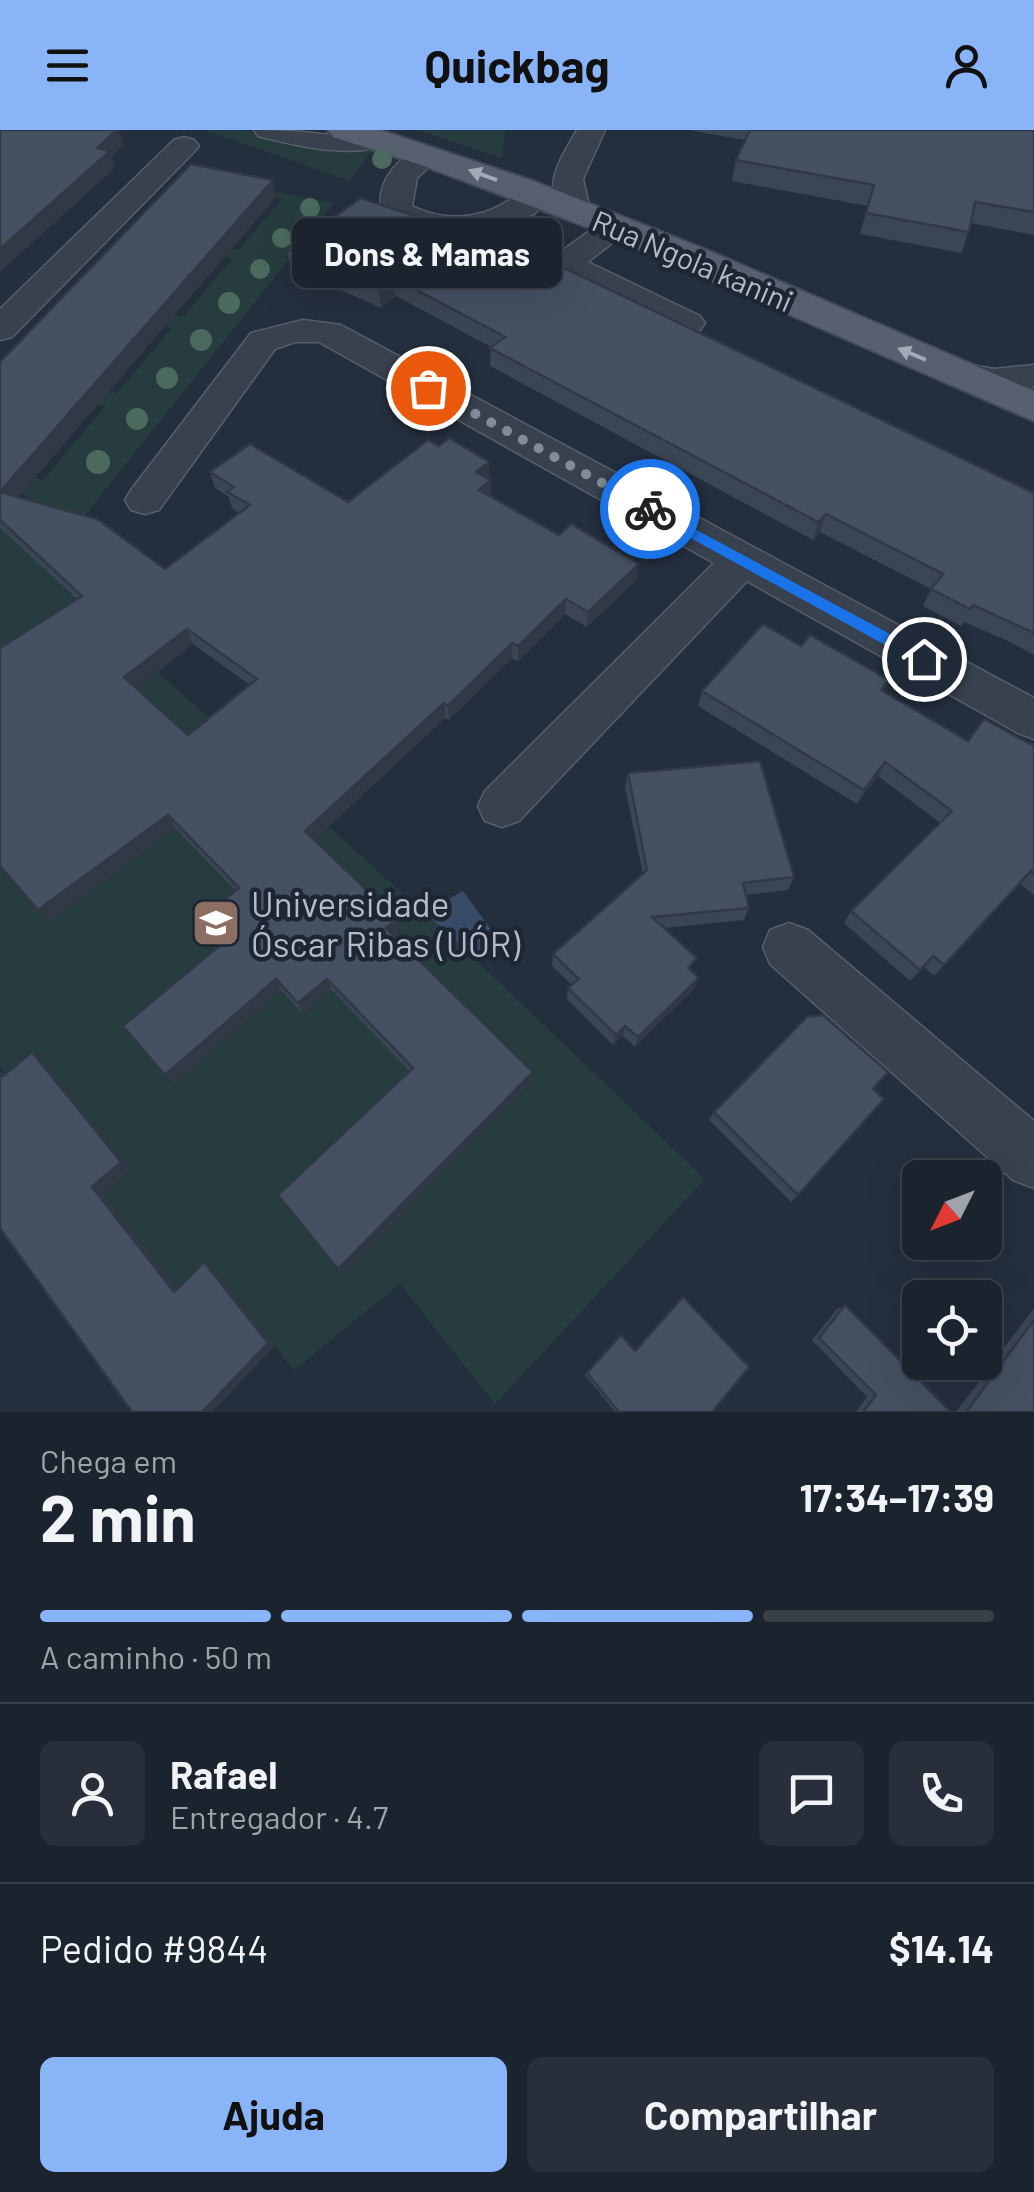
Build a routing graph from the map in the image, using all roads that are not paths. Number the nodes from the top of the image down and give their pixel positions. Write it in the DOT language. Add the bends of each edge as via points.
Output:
graph roads {
  1 [pos="268,130"];
  2 [pos="592,130"];
  3 [pos="361,135"];
  4 [pos="184,146"];
  5 [pos="426,155"];
  6 [pos="536,194"];
  7 [pos="574,210"];
  8 [pos="480,223"];
  9 [pos="616,227"];
  10 [pos="566,264"];
  11 [pos="688,323"];
  12 [pos="0,330"];
  13 [pos="955,373"];
  14 [pos="1034,376"];
  15 [pos="1034,407"];
  16 [pos="146,500"];
  17 [pos="742,560"];
  18 [pos="1034,720"];
  19 [pos="502,806"];
  20 [pos="790,947"];
  21 [pos="1034,1158"];
  1 -- 3 [label="lane" via="322,143"];
  2 -- 7 [label="lane" via="566,178 565,196"];
  3 -- 5 [label="main road, Rua Ngola kanini"];
  4 -- 12 [label="lane"];
  6 -- 5 [label="main road, Rua Ngola kanini, one-way"];
  5 -- 8 [label="lane" via="400,180 398,211 444,228"];
  6 -- 7 [label="main road, Rua Ngola kanini"];
  6 -- 8 [label="lane" via="523,207"];
  7 -- 9 [label="main road, Rua Ngola kanini"];
  8 -- 10 [label="lane"];
  9 -- 10 [label="lane"];
  13 -- 9 [label="main road, Rua Ngola kanini, one-way"];
  10 -- 11 [label="lane"];
  13 -- 14 [label="lane" via="1002,382"];
  13 -- 15 [label="main road, Rua Ngola kanini"];
  16 -- 17 [label="lane" via="263,341 306,328 329,334"];
  17 -- 18 [label="lane"];
  17 -- 19 [label="lane"];
  20 -- 21 [label="lane"];
}
